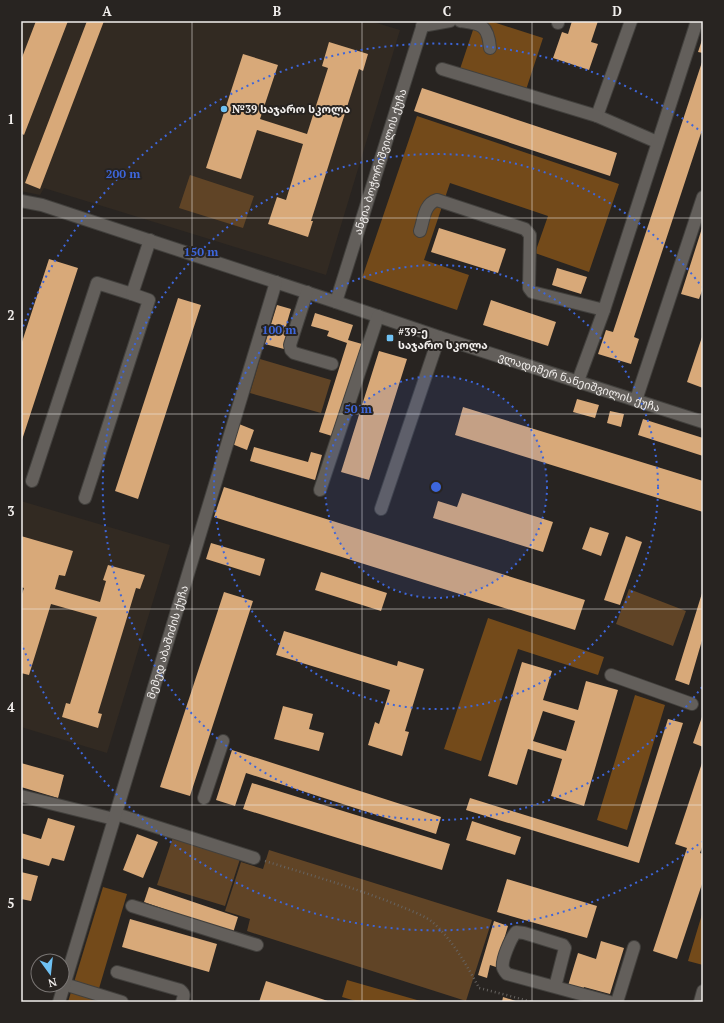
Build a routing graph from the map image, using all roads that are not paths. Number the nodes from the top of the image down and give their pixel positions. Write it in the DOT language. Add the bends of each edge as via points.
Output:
graph roads {
  1 [pos="450,21"];
  2 [pos="460,21"];
  3 [pos="630,21"];
  4 [pos="697,21"];
  5 [pos="423,24"];
  6 [pos="490,48"];
  7 [pos="442,69"];
  8 [pos="597,116"];
  9 [pos="657,142"];
  10 [pos="703,197"];
  11 [pos="21,201"];
  12 [pos="420,231"];
  13 [pos="150,240"];
  14 [pos="276,282"];
  15 [pos="307,292"];
  16 [pos="132,294"];
  17 [pos="336,302"];
  18 [pos="604,310"];
  19 [pos="378,316"];
  20 [pos="439,337"];
  21 [pos="332,364"];
  22 [pos="578,381"];
  23 [pos="636,400"];
  24 [pos="703,422"];
  25 [pos="32,481"];
  26 [pos="320,490"];
  27 [pos="85,498"];
  28 [pos="381,509"];
  29 [pos="611,675"];
  30 [pos="692,704"];
  31 [pos="223,741"];
  32 [pos="21,796"];
  33 [pos="204,798"];
  34 [pos="115,816"];
  35 [pos="254,858"];
  36 [pos="132,906"];
  37 [pos="257,946"];
  38 [pos="634,947"];
  39 [pos="70,964"];
  40 [pos="117,972"];
  41 [pos="70,986"];
  42 [pos="555,987"];
  43 [pos="703,991"];
  44 [pos="122,1002"];
  45 [pos="182,1002"];
  46 [pos="610,1002"];
  47 [pos="618,1002"];
  48 [pos="700,1002"];
  1 -- 5 [label="street"];
  2 -- 6 [label="street" via="478,24 486,29"];
  3 -- 8 [label="street"];
  4 -- 9 [label="street"];
  5 -- 17 [label="street, ანგია ბოჭორიშვილის ქუჩა"];
  7 -- 8 [label="street"];
  8 -- 9 [label="street"];
  9 -- 18 [label="street"];
  10 -- 23 [label="street"];
  11 -- 13 [label="street, ვლადიმერ ნანეიშვილის ქუჩა" via="42,205"];
  12 -- 18 [label="street" via="427,207 431,202 438,200 525,229 530,235 529,288 532,292"];
  13 -- 14 [label="street, ვლადიმერ ნანეიშვილის ქუჩა"];
  13 -- 16 [label="street"];
  14 -- 15 [label="street, ვლადიმერ ნანეიშვილის ქუჩა"];
  14 -- 34 [label="street, მემედ აბაშიძის ქუჩა"];
  15 -- 17 [label="street, ვლადიმერ ნანეიშვილის ქუჩა"];
  15 -- 21 [label="street" via="290,345 291,350"];
  16 -- 25 [label="street" via="97,283"];
  16 -- 27 [label="street" via="149,300"];
  17 -- 19 [label="street, ვლადიმერ ნანეიშვილის ქუჩა"];
  18 -- 22 [label="street"];
  19 -- 20 [label="street, ვლადიმერ ნანეიშვილის ქუჩა"];
  19 -- 26 [label="street"];
  20 -- 22 [label="street, ვლადიმერ ნანეიშვილის ქუჩა"];
  20 -- 28 [label="street"];
  22 -- 23 [label="street, ვლადიმერ ნანეიშვილის ქუჩა"];
  23 -- 24 [label="street, ვლადიმერ ნანეიშვილის ქუჩა"];
  29 -- 30 [label="street"];
  31 -- 33 [label="street"];
  32 -- 34 [label="street"];
  34 -- 35 [label="street"];
  34 -- 39 [label="street, მემედ აბაშიძის ქუჩა"];
  36 -- 37 [label="street"];
  38 -- 47 [label="street"];
  40 -- 45 [label="street" via="180,990 184,995"];
  41 -- 44 [label="street"];
  42 -- 42 [label="street" via="507,974 503,968 504,962 511,938 516,932 563,945 565,948"];
  42 -- 46 [label="street"];
  43 -- 48 [label="street"];
}
